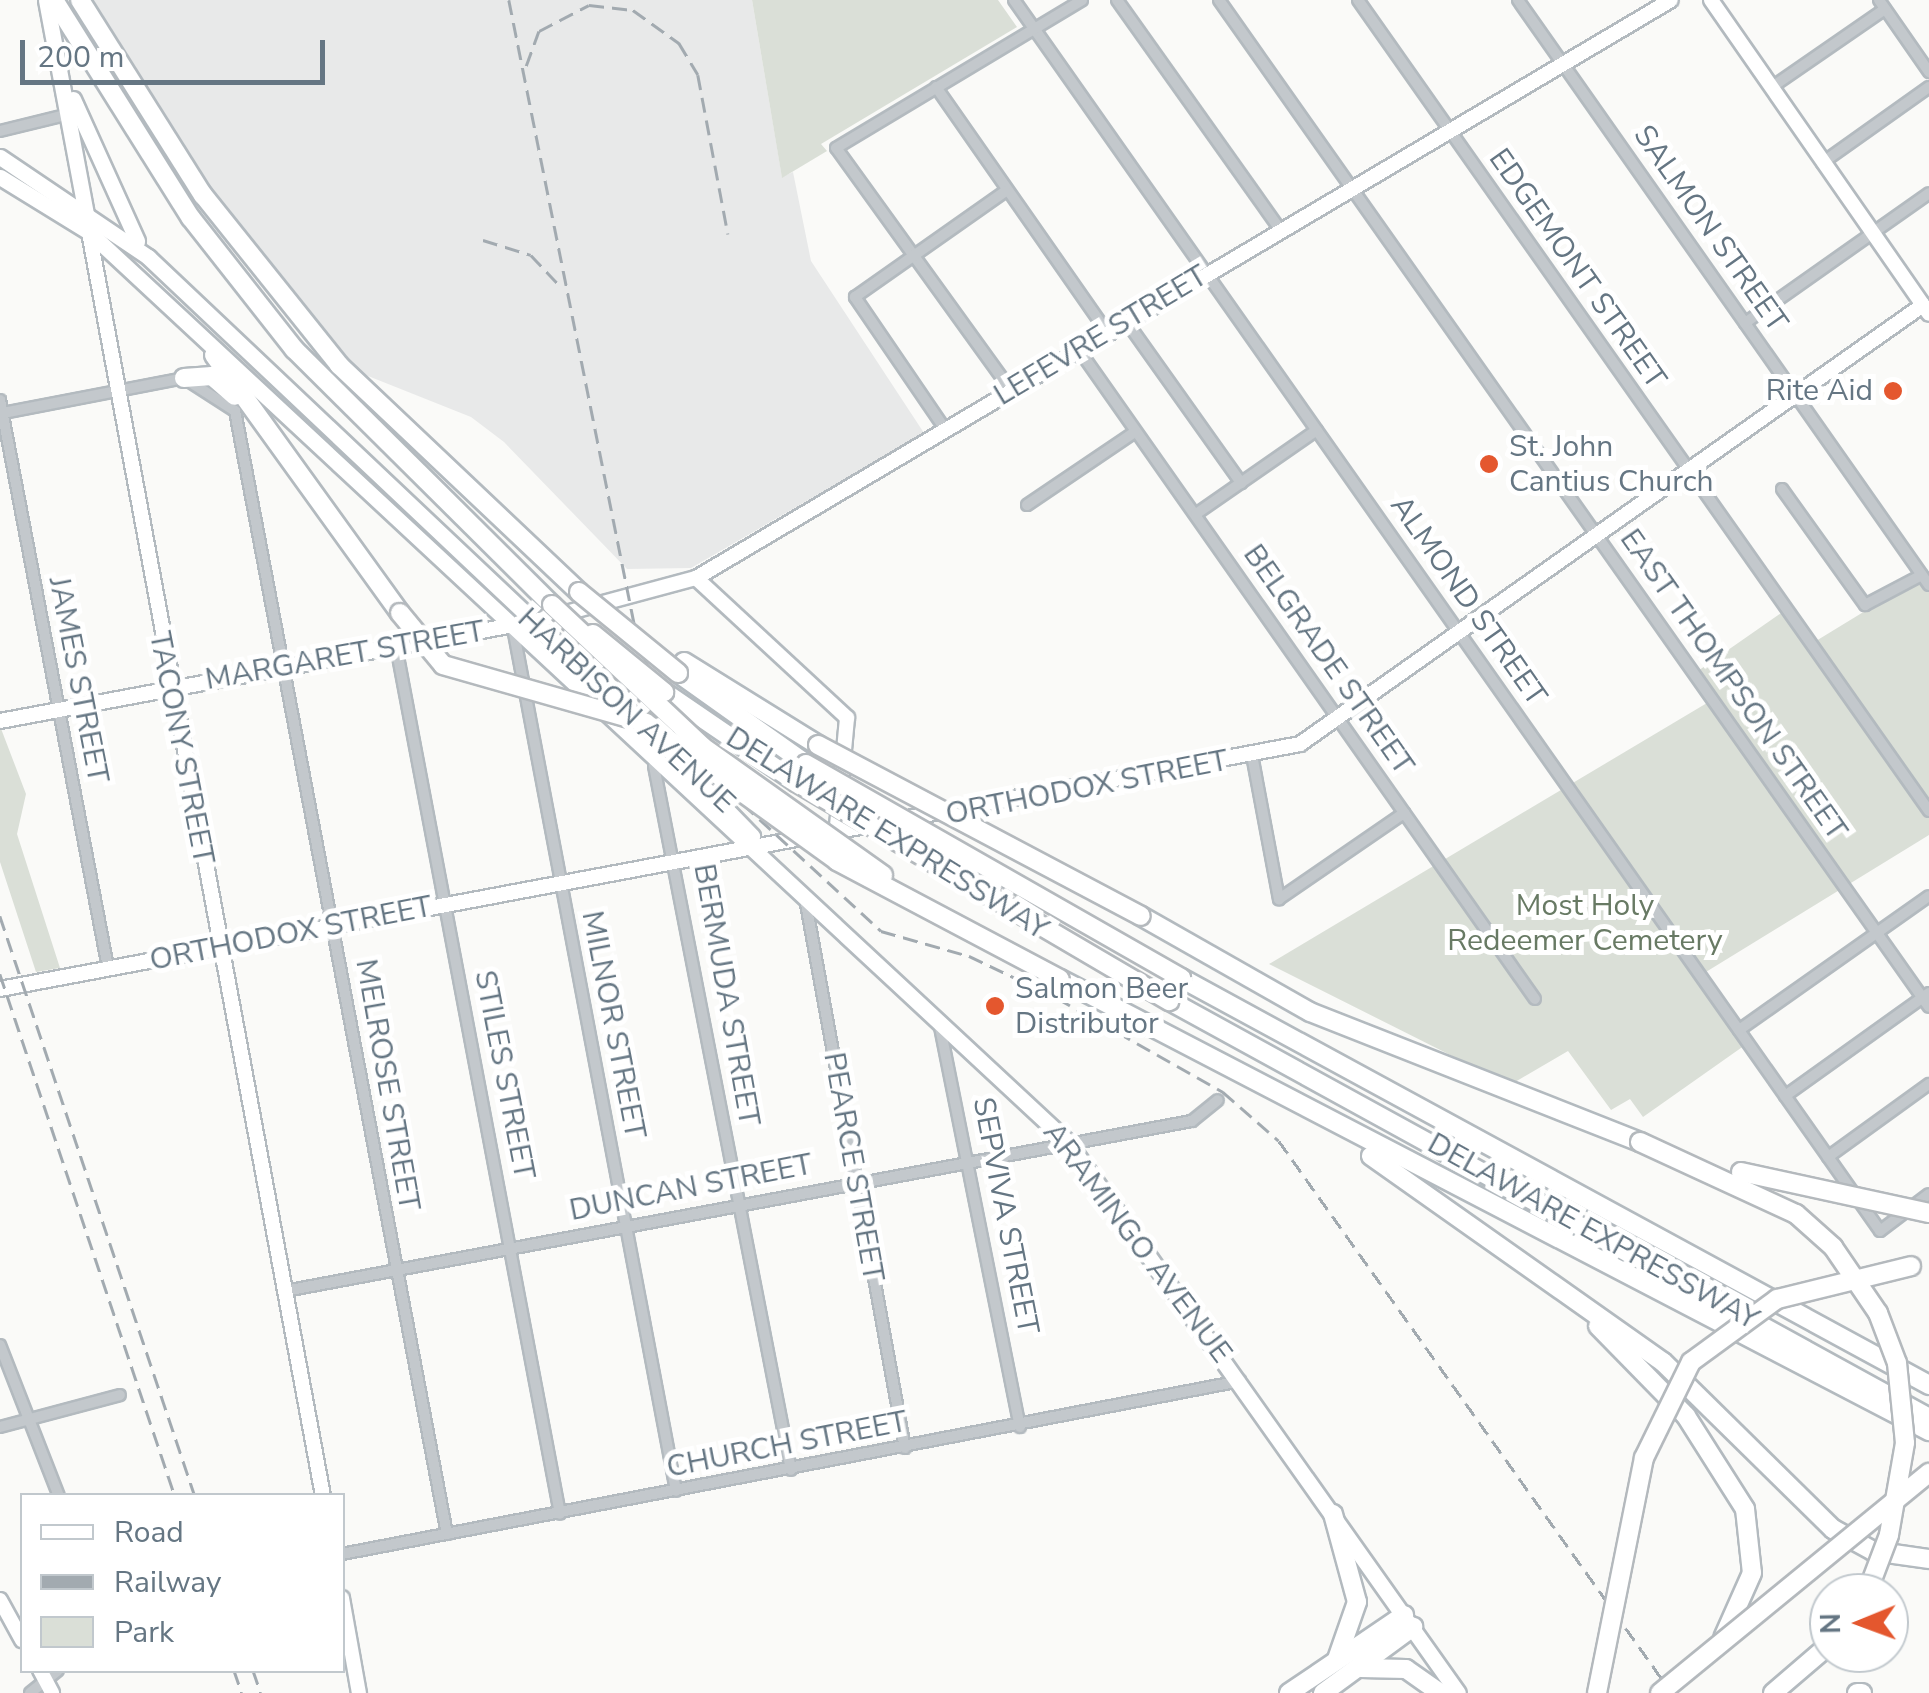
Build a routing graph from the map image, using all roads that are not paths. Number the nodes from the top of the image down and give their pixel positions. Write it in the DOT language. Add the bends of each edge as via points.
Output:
graph roads {
  1 [pos="46,0"];
  2 [pos="54,0"];
  3 [pos="80,0"];
  4 [pos="1014,0"];
  5 [pos="1082,0"];
  6 [pos="1117,0"];
  7 [pos="1219,0"];
  8 [pos="1358,0"];
  9 [pos="1518,0"];
  10 [pos="1670,0"];
  11 [pos="1711,0"];
  12 [pos="1882,5"];
  13 [pos="1035,28"];
  14 [pos="60,62"];
  15 [pos="1564,64"];
  16 [pos="1929,72"];
  17 [pos="936,87"];
  18 [pos="1929,87"];
  19 [pos="1772,88"];
  20 [pos="68,114"];
  21 [pos="0,131"];
  22 [pos="1448,131"];
  23 [pos="0,157"];
  24 [pos="1822,163"];
  25 [pos="0,177"];
  26 [pos="1352,188"];
  27 [pos="1006,191"];
  28 [pos="1929,193"];
  29 [pos="84,206"];
  30 [pos="1280,230"];
  31 [pos="89,232"];
  32 [pos="1871,233"];
  33 [pos="917,254"];
  34 [pos="148,257"];
  35 [pos="1206,273"];
  36 [pos="1927,307"];
  37 [pos="1126,321"];
  38 [pos="1745,323"];
  39 [pos="1108,332"];
  40 [pos="1079,350"];
  41 [pos="214,355"];
  42 [pos="184,378"];
  43 [pos="1010,389"];
  44 [pos="115,391"];
  45 [pos="1796,396"];
  46 [pos="0,400"];
  47 [pos="3,413"];
  48 [pos="945,429"];
  49 [pos="1317,430"];
  50 [pos="1135,432"];
  51 [pos="270,435"];
  52 [pos="1688,470"];
  53 [pos="1241,483"];
  54 [pos="1782,488"];
  55 [pos="1027,505"];
  56 [pos="1196,514"];
  57 [pos="1598,536"];
  58 [pos="696,578"];
  59 [pos="1926,580"];
  60 [pos="552,604"];
  61 [pos="530,622"];
  62 [pos="513,626"];
  63 [pos="1460,632"];
  64 [pos="396,646"];
  65 [pos="681,667"];
  66 [pos="282,669"];
  67 [pos="169,688"];
  68 [pos="58,710"];
  69 [pos="1338,719"];
  70 [pos="0,721"];
  71 [pos="1252,755"];
  72 [pos="654,766"];
  73 [pos="1929,811"];
  74 [pos="1404,814"];
  75 [pos="836,837"];
  76 [pos="756,844"];
  77 [pos="677,862"];
  78 [pos="561,884"];
  79 [pos="803,887"];
  80 [pos="1929,896"];
  81 [pos="446,905"];
  82 [pos="333,928"];
  83 [pos="1877,932"];
  84 [pos="218,949"];
  85 [pos="108,968"];
  86 [pos="1060,979"];
  87 [pos="0,988"];
  88 [pos="1927,999"];
  89 [pos="1534,1000"];
  90 [pos="937,1014"];
  91 [pos="1739,1030"];
  92 [pos="1247,1078"];
  93 [pos="1929,1084"];
  94 [pos="1786,1096"];
  95 [pos="1218,1100"];
  96 [pos="1067,1141"];
  97 [pos="1640,1142"];
  98 [pos="1828,1157"];
  99 [pos="971,1162"];
  100 [pos="856,1182"];
  101 [pos="1929,1194"];
  102 [pos="740,1204"];
  103 [pos="1929,1214"];
  104 [pos="625,1227"];
  105 [pos="511,1248"];
  106 [pos="1521,1260"];
  107 [pos="1920,1266"];
  108 [pos="396,1271"];
  109 [pos="284,1291"];
  110 [pos="0,1345"];
  111 [pos="1240,1381"];
  112 [pos="1929,1385"];
  113 [pos="120,1395"];
  114 [pos="24,1414"];
  115 [pos="1929,1418"];
  116 [pos="0,1427"];
  117 [pos="1020,1428"];
  118 [pos="1929,1431"];
  119 [pos="905,1448"];
  120 [pos="790,1470"];
  121 [pos="1929,1473"];
  122 [pos="676,1491"];
  123 [pos="57,1493"];
  124 [pos="322,1493"];
  125 [pos="560,1514"];
  126 [pos="1333,1514"];
  127 [pos="446,1534"];
  128 [pos="345,1553"];
  129 [pos="1929,1560"];
  130 [pos="1874,1573"];
  131 [pos="0,1600"];
  132 [pos="345,1615"];
  133 [pos="1408,1621"];
  134 [pos="20,1636"];
  135 [pos="1720,1643"];
  136 [pos="1337,1659"];
  137 [pos="1809,1662"];
  138 [pos="1356,1669"];
  139 [pos="49,1679"];
  140 [pos="30,1693"];
  141 [pos="359,1693"];
  142 [pos="1289,1693"];
  143 [pos="1324,1693"];
  144 [pos="1440,1693"];
  145 [pos="1458,1693"];
  146 [pos="1597,1693"];
  147 [pos="1660,1693"];
  148 [pos="1773,1693"];
  1 -- 14 [label="main road, TACONY STREET"];
  2 -- 60 [label="highway, DELAWARE EXPRESSWAY" via="126,121 294,349"];
  3 -- 65 [label="highway, bridge" via="148,115 339,365 580,592"];
  4 -- 13 [label="street, ALMOND STREET"];
  5 -- 13 [label="street"];
  6 -- 30 [label="street"];
  7 -- 26 [label="street, EAST THOMPSON STREET"];
  8 -- 22 [label="street, EDGEMONT STREET"];
  9 -- 15 [label="street, SALMON STREET"];
  10 -- 15 [label="street, LEFEVRE STREET"];
  11 -- 19 [label="street"];
  12 -- 16 [label="street"];
  12 -- 19 [label="street"];
  13 -- 17 [label="street"];
  13 -- 35 [label="street, ALMOND STREET"];
  14 -- 20 [label="main road, TACONY STREET"];
  14 -- 34 [label="main road" via="108,190"];
  15 -- 22 [label="street, LEFEVRE STREET"];
  15 -- 38 [label="street, SALMON STREET"];
  17 -- 27 [label="street"];
  17 -- 33 [label="street" via="836,148"];
  18 -- 24 [label="street"];
  19 -- 24 [label="street"];
  20 -- 21 [label="street"];
  20 -- 29 [label="main road, TACONY STREET"];
  22 -- 26 [label="street, LEFEVRE STREET"];
  22 -- 52 [label="street, EDGEMONT STREET"];
  23 -- 29 [label="main road, HARBISON AVENUE"];
  24 -- 32 [label="street"];
  25 -- 31 [label="main road, HARBISON AVENUE"];
  26 -- 30 [label="street, LEFEVRE STREET"];
  26 -- 57 [label="street, EAST THOMPSON STREET"];
  27 -- 33 [label="street"];
  27 -- 39 [label="street"];
  28 -- 32 [label="street"];
  29 -- 31 [label="main road, TACONY STREET"];
  29 -- 34 [label="main road, HARBISON AVENUE"];
  30 -- 35 [label="street, LEFEVRE STREET"];
  31 -- 41 [label="main road, HARBISON AVENUE"];
  31 -- 44 [label="street, TACONY STREET"];
  32 -- 36 [label="street"];
  32 -- 38 [label="street"];
  33 -- 43 [label="street"];
  33 -- 48 [label="street" via="855,298"];
  34 -- 61 [label="main road, HARBISON AVENUE"];
  35 -- 37 [label="street, LEFEVRE STREET"];
  35 -- 49 [label="street, ALMOND STREET"];
  36 -- 45 [label="street, ORTHODOX STREET"];
  37 -- 39 [label="street, LEFEVRE STREET"];
  37 -- 53 [label="street"];
  38 -- 45 [label="street, SALMON STREET"];
  39 -- 40 [label="street, LEFEVRE STREET"];
  40 -- 43 [label="street, LEFEVRE STREET"];
  40 -- 50 [label="street, BELGRADE STREET"];
  41 -- 51 [label="highway"];
  41 -- 62 [label="main road, HARBISON AVENUE"];
  42 -- 44 [label="street"];
  42 -- 51 [label="highway" via="221,380"];
  42 -- 66 [label="street, MELROSE STREET" via="235,411"];
  43 -- 48 [label="street, LEFEVRE STREET"];
  44 -- 47 [label="street"];
  44 -- 67 [label="street, TACONY STREET"];
  45 -- 52 [label="street, ORTHODOX STREET"];
  45 -- 59 [label="street, SALMON STREET"];
  46 -- 47 [label="street, JAMES STREET"];
  47 -- 68 [label="street, JAMES STREET"];
  48 -- 58 [label="street, LEFEVRE STREET"];
  49 -- 53 [label="street"];
  49 -- 63 [label="street, ALMOND STREET"];
  50 -- 55 [label="street"];
  50 -- 56 [label="street, BELGRADE STREET"];
  51 -- 86 [label="highway, bridge" via="443,665 646,724 836,861"];
  52 -- 57 [label="street, ORTHODOX STREET"];
  52 -- 73 [label="street, EDGEMONT STREET"];
  53 -- 56 [label="street"];
  54 -- 59 [label="street" via="1866,605"];
  56 -- 69 [label="street, BELGRADE STREET"];
  57 -- 63 [label="street, ORTHODOX STREET"];
  57 -- 83 [label="street, EAST THOMPSON STREET"];
  58 -- 61 [label="street, LEFEVRE STREET"];
  58 -- 75 [label="street" via="847,718"];
  60 -- 86 [label="highway, bridge" via="741,778"];
  60 -- 115 [label="highway, DELAWARE EXPRESSWAY, bridge" via="664,692 796,782 1170,1001"];
  61 -- 62 [label="street, LEFEVRE STREET"];
  61 -- 76 [label="main road, HARBISON AVENUE" via="746,824"];
  62 -- 64 [label="street, MARGARET STREET"];
  62 -- 72 [label="main road, HARBISON AVENUE"];
  62 -- 78 [label="street, MILNOR STREET"];
  63 -- 69 [label="street, ORTHODOX STREET"];
  63 -- 91 [label="street, ALMOND STREET"];
  64 -- 66 [label="street, MARGARET STREET"];
  64 -- 81 [label="street, STILES STREET"];
  65 -- 97 [label="highway, bridge" via="1310,1012 1502,1095"];
  65 -- 112 [label="highway, DELAWARE EXPRESSWAY, bridge" via="806,764 1181,978"];
  66 -- 67 [label="street, MARGARET STREET"];
  66 -- 82 [label="street, MELROSE STREET"];
  67 -- 68 [label="street, MARGARET STREET"];
  67 -- 84 [label="street, TACONY STREET"];
  68 -- 70 [label="street, MARGARET STREET"];
  68 -- 85 [label="street, JAMES STREET"];
  69 -- 71 [label="street, ORTHODOX STREET" via="1300,744"];
  69 -- 74 [label="street, BELGRADE STREET"];
  71 -- 74 [label="street" via="1279,899"];
  71 -- 75 [label="street, ORTHODOX STREET"];
  72 -- 76 [label="main road, HARBISON AVENUE"];
  72 -- 77 [label="street, BERMUDA STREET"];
  74 -- 89 [label="street, BELGRADE STREET"];
  75 -- 76 [label="street, ORTHODOX STREET"];
  76 -- 77 [label="street, ORTHODOX STREET"];
  76 -- 79 [label="main road, ARAMINGO AVENUE"];
  77 -- 78 [label="street, ORTHODOX STREET"];
  77 -- 102 [label="street, BERMUDA STREET"];
  78 -- 81 [label="street, ORTHODOX STREET"];
  78 -- 104 [label="street, MILNOR STREET"];
  79 -- 90 [label="main road, ARAMINGO AVENUE"];
  79 -- 100 [label="street, PEARCE STREET"];
  80 -- 83 [label="street"];
  81 -- 82 [label="street, ORTHODOX STREET"];
  81 -- 105 [label="street, STILES STREET"];
  82 -- 84 [label="street, ORTHODOX STREET"];
  82 -- 108 [label="street, MELROSE STREET"];
  83 -- 88 [label="street, EAST THOMPSON STREET"];
  83 -- 91 [label="street"];
  84 -- 85 [label="street, ORTHODOX STREET"];
  84 -- 109 [label="street, TACONY STREET"];
  85 -- 87 [label="street, ORTHODOX STREET"];
  86 -- 92 [label="highway"];
  88 -- 94 [label="street"];
  90 -- 96 [label="main road, ARAMINGO AVENUE"];
  90 -- 99 [label="street, SEPVIVA STREET"];
  91 -- 94 [label="street, ALMOND STREET"];
  92 -- 106 [label="highway"];
  92 -- 118 [label="highway"];
  93 -- 98 [label="street"];
  94 -- 98 [label="street, ALMOND STREET"];
  95 -- 96 [label="street, DUNCAN STREET" via="1192,1120"];
  96 -- 99 [label="street, DUNCAN STREET"];
  96 -- 111 [label="main road, ARAMINGO AVENUE"];
  97 -- 103 [label="highway, bridge" via="1841,1201"];
  97 -- 130 [label="highway, bridge" via="1796,1214 1833,1247 1878,1314 1897,1362 1905,1443 1889,1535"];
  98 -- 101 [label="street, ALMOND STREET" via="1880,1231"];
  99 -- 100 [label="street, DUNCAN STREET"];
  99 -- 117 [label="street, SEPVIVA STREET"];
  100 -- 102 [label="street, DUNCAN STREET"];
  100 -- 119 [label="street, PEARCE STREET"];
  102 -- 104 [label="street, DUNCAN STREET"];
  102 -- 120 [label="street, BERMUDA STREET"];
  104 -- 105 [label="street, DUNCAN STREET"];
  104 -- 122 [label="street, MILNOR STREET"];
  105 -- 108 [label="street, DUNCAN STREET"];
  105 -- 125 [label="street, STILES STREET"];
  106 -- 129 [label="highway, bridge" via="1663,1362 1819,1518 1874,1551"];
  106 -- 135 [label="highway" via="1629,1352 1686,1416 1738,1495 1752,1540 1748,1587"];
  107 -- 146 [label="highway, bridge" via="1778,1299 1691,1362 1644,1458"];
  108 -- 109 [label="street, DUNCAN STREET"];
  108 -- 127 [label="street, MELROSE STREET"];
  109 -- 124 [label="street, TACONY STREET"];
  110 -- 114 [label="street"];
  111 -- 117 [label="street, CHURCH STREET"];
  111 -- 126 [label="main road, ARAMINGO AVENUE"];
  113 -- 114 [label="street"];
  114 -- 116 [label="street"];
  114 -- 123 [label="street"];
  117 -- 119 [label="street, CHURCH STREET"];
  119 -- 120 [label="street, CHURCH STREET"];
  120 -- 122 [label="street, CHURCH STREET"];
  121 -- 135 [label="highway, bridge"];
  122 -- 125 [label="street, CHURCH STREET"];
  125 -- 127 [label="street, CHURCH STREET"];
  126 -- 133 [label="main road, ARAMINGO AVENUE"];
  126 -- 136 [label="highway" via="1356,1602"];
  127 -- 128 [label="street, CHURCH STREET"];
  131 -- 134 [label="street"];
  132 -- 141 [label="street"];
  133 -- 136 [label="highway"];
  133 -- 138 [label="highway"];
  133 -- 145 [label="main road, ARAMINGO AVENUE"];
  135 -- 147 [label="highway, bridge"];
  136 -- 142 [label="highway"];
  137 -- 148 [label="highway"];
  138 -- 143 [label="highway"];
  138 -- 144 [label="highway" via="1406,1669"];
  139 -- 140 [label="street"];
}
